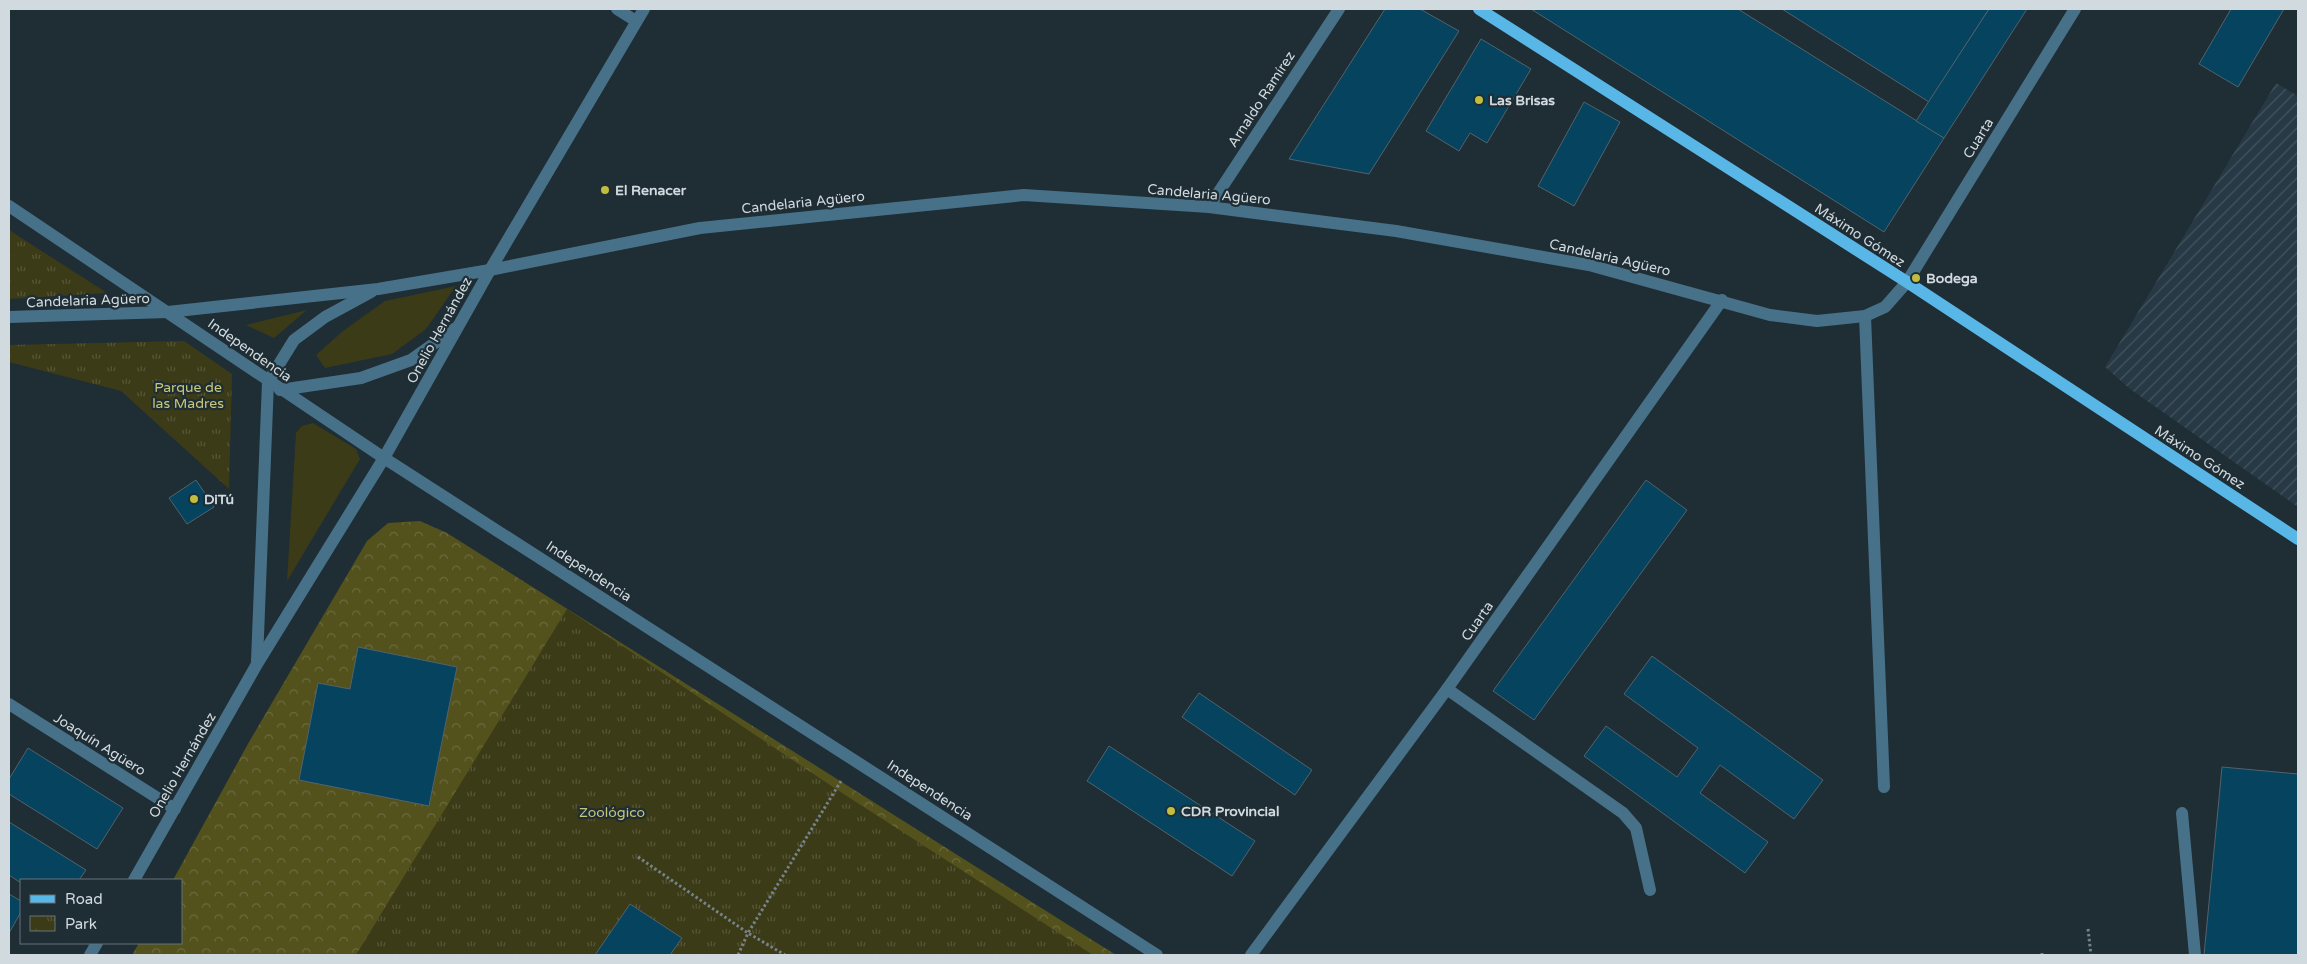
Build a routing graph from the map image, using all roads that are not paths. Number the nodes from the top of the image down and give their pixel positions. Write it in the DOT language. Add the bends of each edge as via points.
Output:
graph roads {
  1 [pos="616,9"];
  2 [pos="644,9"];
  3 [pos="1339,9"];
  4 [pos="1479,9"];
  5 [pos="2075,9"];
  6 [pos="636,21"];
  7 [pos="9,206"];
  8 [pos="1209,207"];
  9 [pos="490,270"];
  10 [pos="1907,282"];
  11 [pos="378,289"];
  12 [pos="1722,300"];
  13 [pos="168,312"];
  14 [pos="1864,316"];
  15 [pos="9,318"];
  16 [pos="459,326"];
  17 [pos="268,382"];
  18 [pos="280,390"];
  19 [pos="384,458"];
  20 [pos="2298,539"];
  21 [pos="257,664"];
  22 [pos="1447,689"];
  23 [pos="9,704"];
  24 [pos="1884,787"];
  25 [pos="175,809"];
  26 [pos="2182,813"];
  27 [pos="135,879"];
  28 [pos="1650,890"];
  29 [pos="96,944"];
  30 [pos="90,955"];
  31 [pos="1157,955"];
  32 [pos="1250,955"];
  33 [pos="2195,955"];
  1 -- 6 [label="street"];
  2 -- 6 [label="street, Onelio Hernández"];
  3 -- 8 [label="street, Arnaldo Ramírez"];
  4 -- 10 [label="main road, Máximo Gómez"];
  5 -- 10 [label="street, Cuarta"];
  6 -- 9 [label="street, Onelio Hernández"];
  7 -- 13 [label="street, Independencia"];
  8 -- 9 [label="street, Candelaria Agüero" via="1024,195 700,228"];
  8 -- 12 [label="street, Candelaria Agüero" via="1396,231 1589,265"];
  9 -- 11 [label="street, Candelaria Agüero"];
  9 -- 16 [label="street, Onelio Hernández"];
  10 -- 14 [label="street, Candelaria Agüero" via="1885,307"];
  10 -- 20 [label="main road, Máximo Gómez"];
  11 -- 13 [label="street, Candelaria Agüero"];
  11 -- 17 [label="street" via="325,317 294,340"];
  12 -- 14 [label="street, Candelaria Agüero" via="1770,315 1816,321"];
  12 -- 22 [label="street, Cuarta"];
  13 -- 15 [label="street, Candelaria Agüero"];
  13 -- 17 [label="street, Independencia"];
  14 -- 24 [label="street"];
  16 -- 18 [label="street" via="411,360 361,378"];
  16 -- 19 [label="street, Onelio Hernández"];
  17 -- 18 [label="street, Independencia"];
  17 -- 21 [label="street, Onelio Hernández"];
  18 -- 19 [label="street, Independencia"];
  19 -- 21 [label="street, Onelio Hernández"];
  19 -- 31 [label="street, Independencia"];
  21 -- 25 [label="street, Onelio Hernández"];
  22 -- 28 [label="street" via="1623,812 1636,828"];
  22 -- 32 [label="street, Cuarta"];
  23 -- 25 [label="street, Joaquín Agüero"];
  25 -- 27 [label="street, Onelio Hernández"];
  26 -- 33 [label="street"];
  29 -- 30 [label="street"];
}
